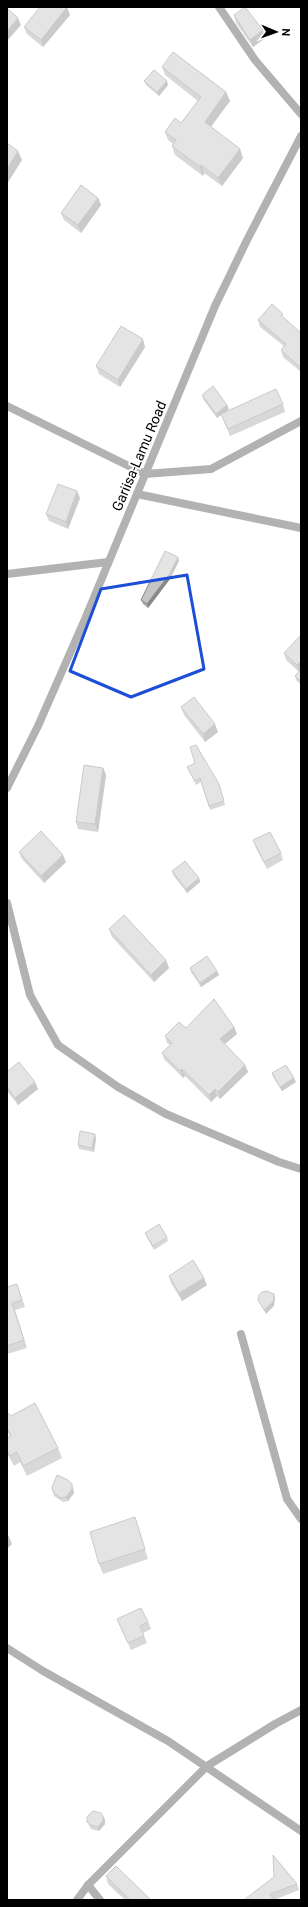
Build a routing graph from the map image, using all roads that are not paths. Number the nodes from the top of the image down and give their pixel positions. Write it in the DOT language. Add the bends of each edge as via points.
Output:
graph roads {
  1 [pos="219,7"];
  2 [pos="301,114"];
  3 [pos="301,136"];
  4 [pos="7,406"];
  5 [pos="301,421"];
  6 [pos="145,474"];
  7 [pos="137,494"];
  8 [pos="301,528"];
  9 [pos="108,562"];
  10 [pos="7,574"];
  11 [pos="7,788"];
  12 [pos="7,903"];
  13 [pos="301,1169"];
  14 [pos="241,1334"];
  15 [pos="301,1519"];
  16 [pos="7,1648"];
  17 [pos="301,1710"];
  18 [pos="207,1766"];
  19 [pos="301,1830"];
  20 [pos="88,1885"];
  21 [pos="77,1900"];
  22 [pos="100,1900"];
  1 -- 2 [label="street" via="255,60"];
  3 -- 6 [label="street, Gariisa-Lamu Road" via="215,306"];
  4 -- 6 [label="street"];
  5 -- 6 [label="street" via="211,469"];
  6 -- 7 [label="street, Gariisa-Lamu Road"];
  7 -- 8 [label="street"];
  7 -- 9 [label="street, Gariisa-Lamu Road"];
  9 -- 10 [label="street"];
  9 -- 11 [label="street, Gariisa-Lamu Road" via="38,726"];
  12 -- 13 [label="street" via="30,995 58,1045 118,1087 166,1114"];
  14 -- 15 [label="street" via="287,1499"];
  16 -- 18 [label="street"];
  17 -- 18 [label="street"];
  18 -- 19 [label="street"];
  18 -- 20 [label="street"];
  20 -- 21 [label="street"];
  20 -- 22 [label="street"];
}
